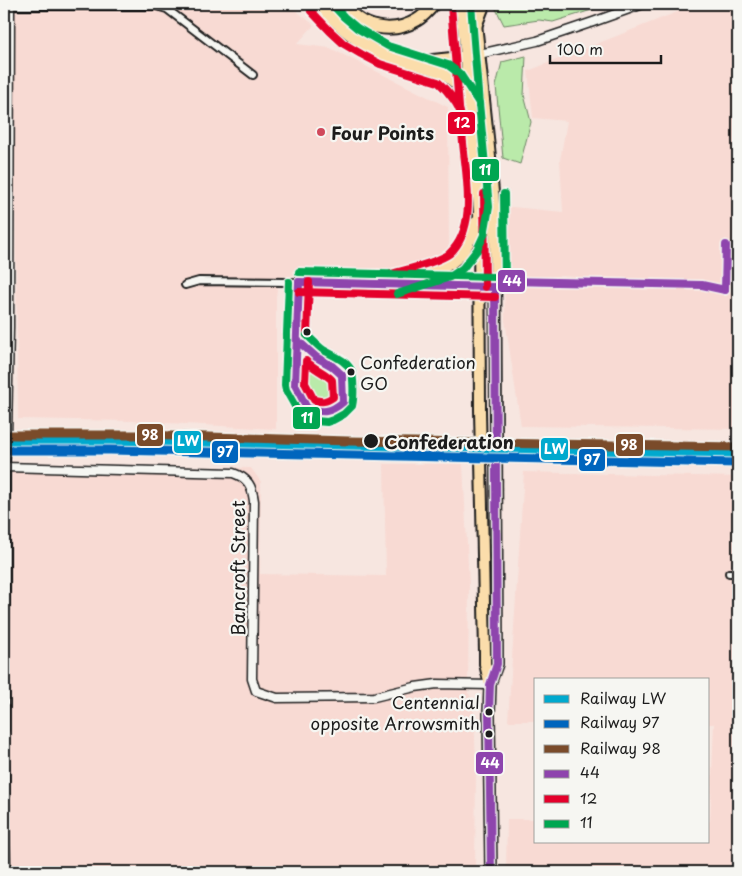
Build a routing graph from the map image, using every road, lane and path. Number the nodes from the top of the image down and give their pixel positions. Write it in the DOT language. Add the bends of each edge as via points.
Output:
graph roads {
  1 [pos="318,4"];
  2 [pos="344,4"];
  3 [pos="434,4"];
  4 [pos="461,4"];
  5 [pos="474,4"];
  6 [pos="484,4"];
  7 [pos="643,4"];
  8 [pos="10,5"];
  9 [pos="476,25"];
  10 [pos="480,54"];
  11 [pos="466,57"];
  12 [pos="404,60"];
  13 [pos="253,75"];
  14 [pos="469,105"];
  15 [pos="479,207"];
  16 [pos="394,284"];
  17 [pos="185,285"];
  18 [pos="480,287"];
  19 [pos="495,287"];
  20 [pos="4,467"];
  21 [pos="729,573"];
  22 [pos="738,573"];
  23 [pos="490,685"];
  24 [pos="4,731"];
  25 [pos="4,765"];
  26 [pos="6,872"];
  27 [pos="491,872"];
  1 -- 12 [label="highway" via="337,24 366,46"];
  2 -- 3 [label="highway" via="365,23 391,29 416,21"];
  4 -- 11 [label="main road"];
  5 -- 9 [label="main road"];
  6 -- 9 [label="highway"];
  7 -- 10 [label="street" via="537,40"];
  8 -- 13 [label="street" via="156,6 168,9"];
  8 -- 20 [label="street" via="9,327"];
  9 -- 10 [label="main road"];
  10 -- 11 [label="street"];
  10 -- 19 [label="main road" via="495,216"];
  11 -- 12 [label="highway"];
  11 -- 14 [label="main road"];
  12 -- 14 [label="highway" via="442,73 452,80"];
  14 -- 15 [label="main road"];
  15 -- 16 [label="main road" via="474,232 456,261 445,268"];
  15 -- 18 [label="main road"];
  16 -- 17 [label="street" via="199,281"];
  16 -- 18 [label="street"];
  18 -- 19 [label="street"];
  18 -- 23 [label="main road" via="485,664"];
  19 -- 23 [label="main road" via="497,664"];
  20 -- 23 [label="street, Bancroft Street" via="233,473 242,476 250,486 254,501 252,679 256,691 277,698 374,698 437,684"];
  20 -- 24 [label="street"];
  21 -- 22 [label="street"];
  23 -- 27 [label="main road"];
  25 -- 26 [label="street"];
}
